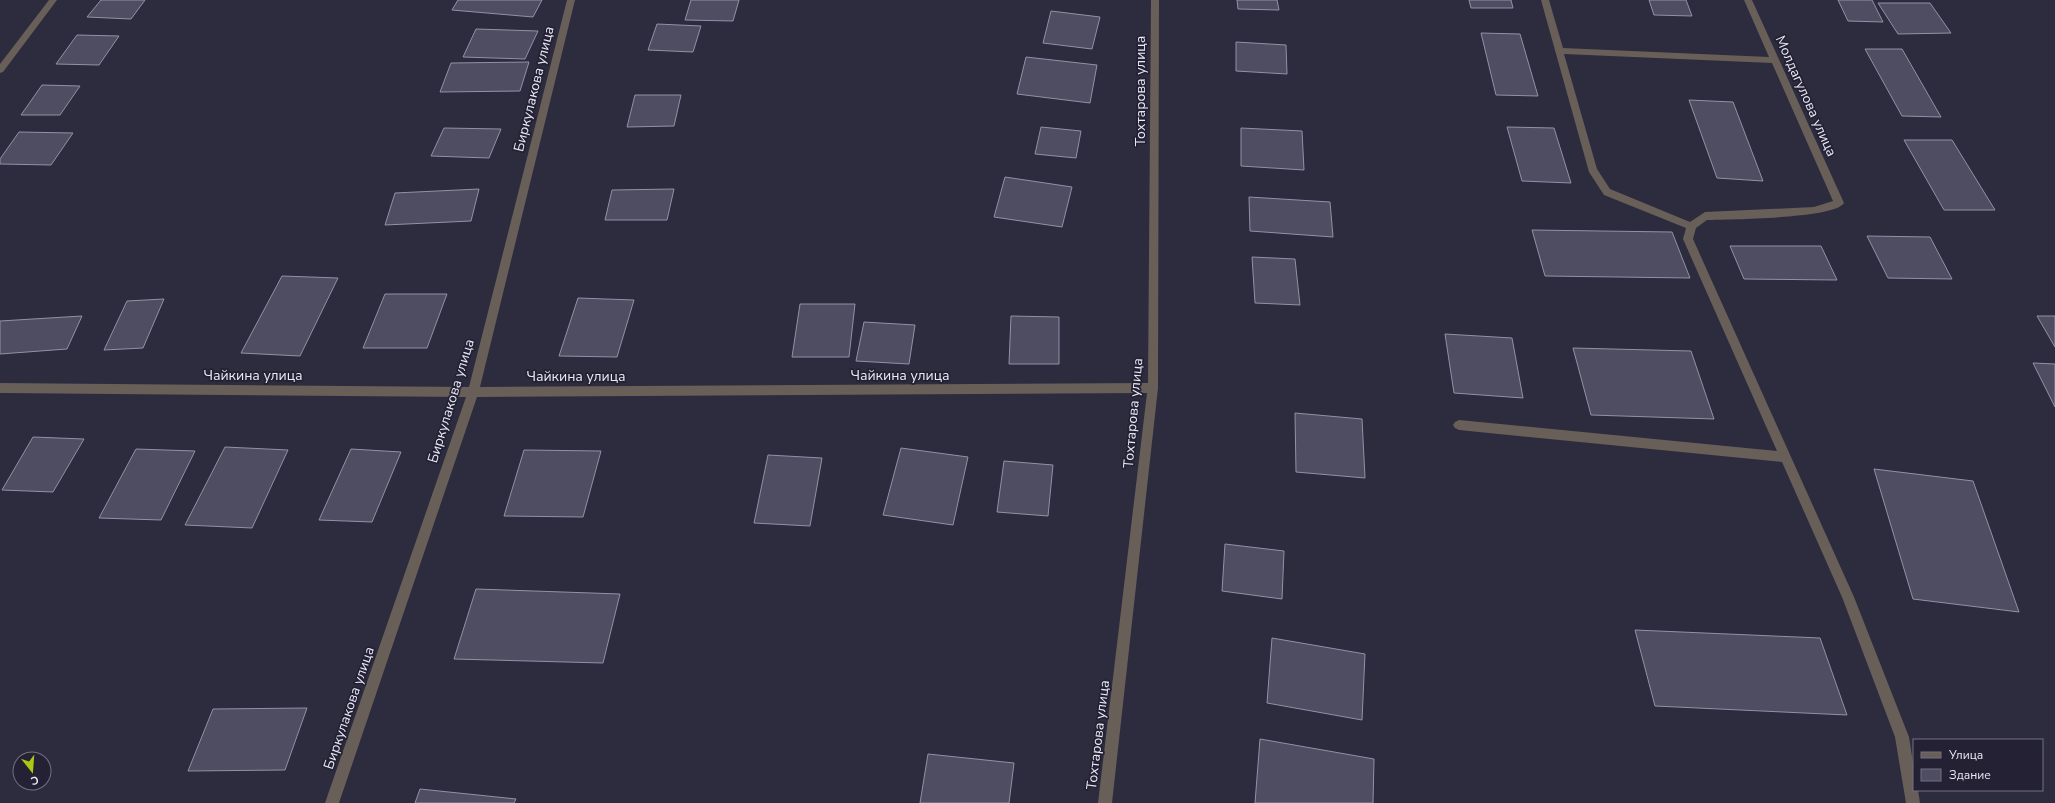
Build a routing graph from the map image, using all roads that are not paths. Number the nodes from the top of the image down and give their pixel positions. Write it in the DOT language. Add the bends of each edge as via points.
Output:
graph roads {
  1 [pos="52,0"];
  2 [pos="572,0"];
  3 [pos="1155,0"];
  4 [pos="1545,0"];
  5 [pos="1748,0"];
  6 [pos="1559,51"];
  7 [pos="1775,60"];
  8 [pos="0,70"];
  9 [pos="1692,226"];
  10 [pos="0,388"];
  11 [pos="1153,388"];
  12 [pos="473,392"];
  13 [pos="1459,425"];
  14 [pos="1785,457"];
  15 [pos="332,803"];
  16 [pos="1105,803"];
  17 [pos="1913,803"];
  1 -- 8 [label="street"];
  2 -- 12 [label="street, Биркулакова улица"];
  3 -- 11 [label="street, Тохтарова улица"];
  4 -- 6 [label="street"];
  5 -- 7 [label="street, Молдагулова улица"];
  6 -- 7 [label="street"];
  6 -- 9 [label="street" via="1592,170 1607,192"];
  7 -- 9 [label="street, Молдагулова улица" via="1839,203 1814,211 1705,216"];
  9 -- 14 [label="street" via="1688,239"];
  10 -- 12 [label="street, Чайкина улица"];
  11 -- 12 [label="street, Чайкина улица"];
  11 -- 16 [label="street, Тохтарова улица"];
  12 -- 15 [label="street, Биркулакова улица"];
  13 -- 14 [label="street"];
  14 -- 17 [label="street" via="1848,597 1902,737"];
}
